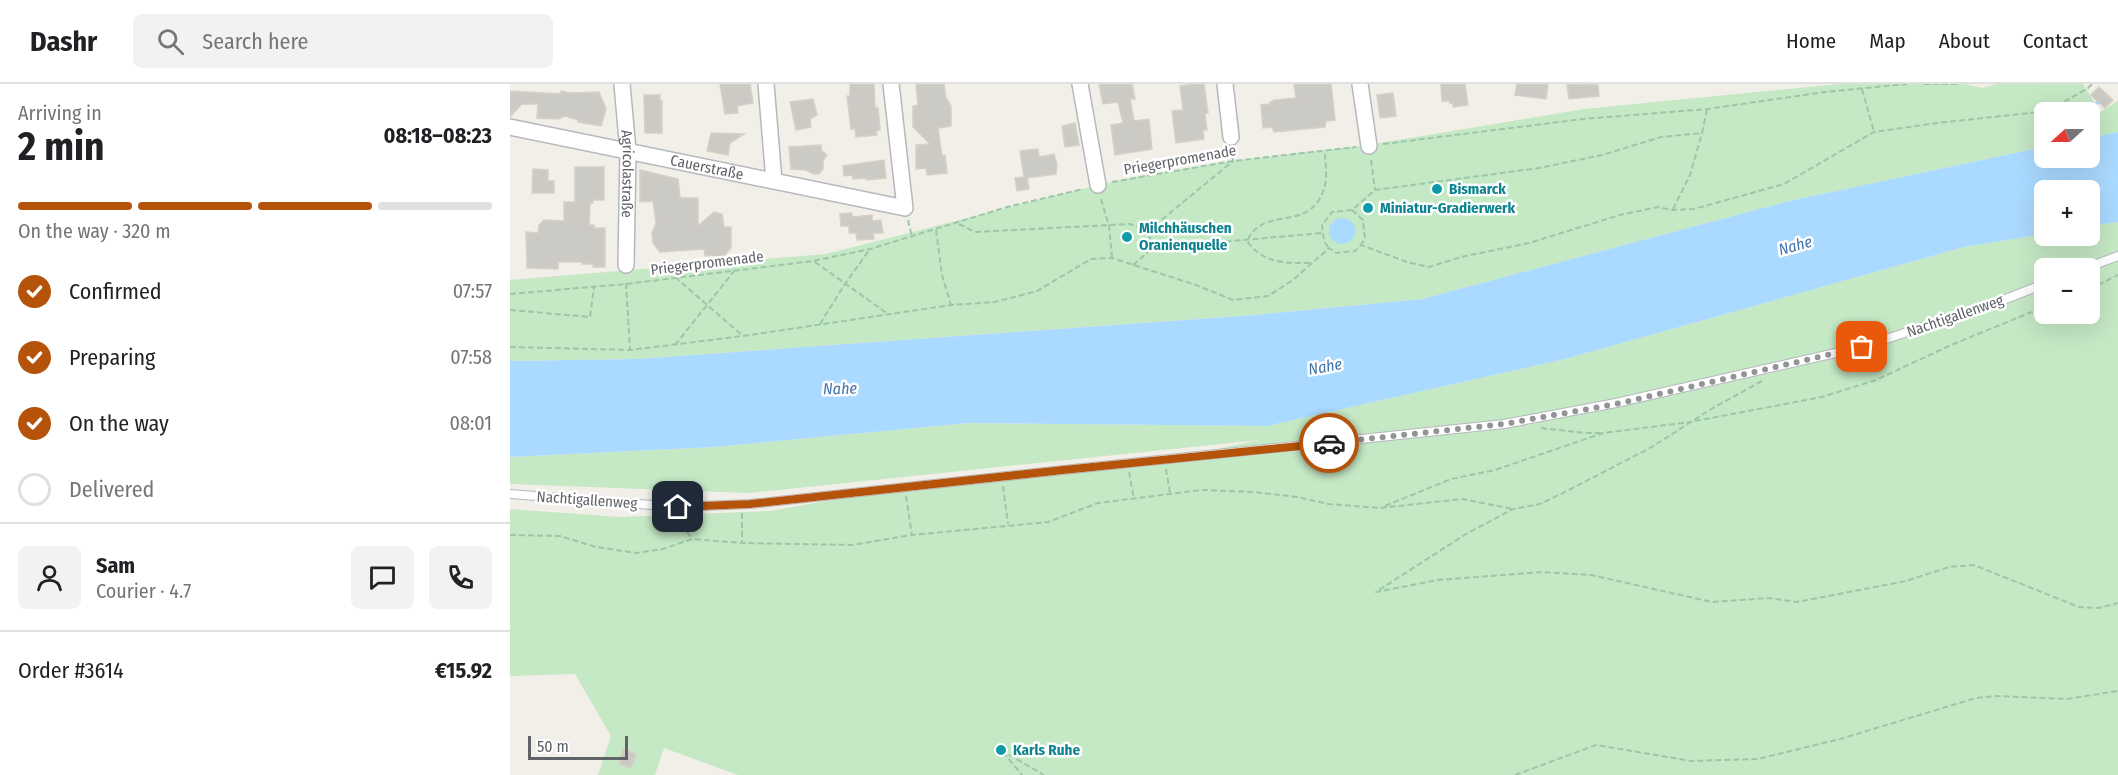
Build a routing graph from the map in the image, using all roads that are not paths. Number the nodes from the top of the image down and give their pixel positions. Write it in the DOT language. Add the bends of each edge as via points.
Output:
graph roads {
  1 [pos="622,84"];
  2 [pos="766,84"];
  3 [pos="891,84"];
  4 [pos="1080,84"];
  5 [pos="1225,84"];
  6 [pos="1360,84"];
  7 [pos="510,127"];
  8 [pos="1231,137"];
  9 [pos="1369,146"];
  10 [pos="627,151"];
  11 [pos="774,181"];
  12 [pos="1098,185"];
  13 [pos="2118,256"];
  14 [pos="2100,263"];
  15 [pos="626,265"];
  16 [pos="2034,288"];
  17 [pos="510,494"];
  1 -- 10 [label="street, Agricolastraße"];
  2 -- 11 [label="street"];
  3 -- 11 [label="street, Cauerstraße" via="905,208"];
  4 -- 12 [label="street"];
  5 -- 8 [label="street"];
  6 -- 9 [label="street"];
  7 -- 10 [label="street, Cauerstraße"];
  10 -- 11 [label="street, Cauerstraße"];
  10 -- 15 [label="street, Agricolastraße"];
  13 -- 14 [label="lane"];
  16 -- 17 [label="lane, Nachtigallenweg" via="1862,347 1616,404 1504,424 750,504 678,507"];
}
